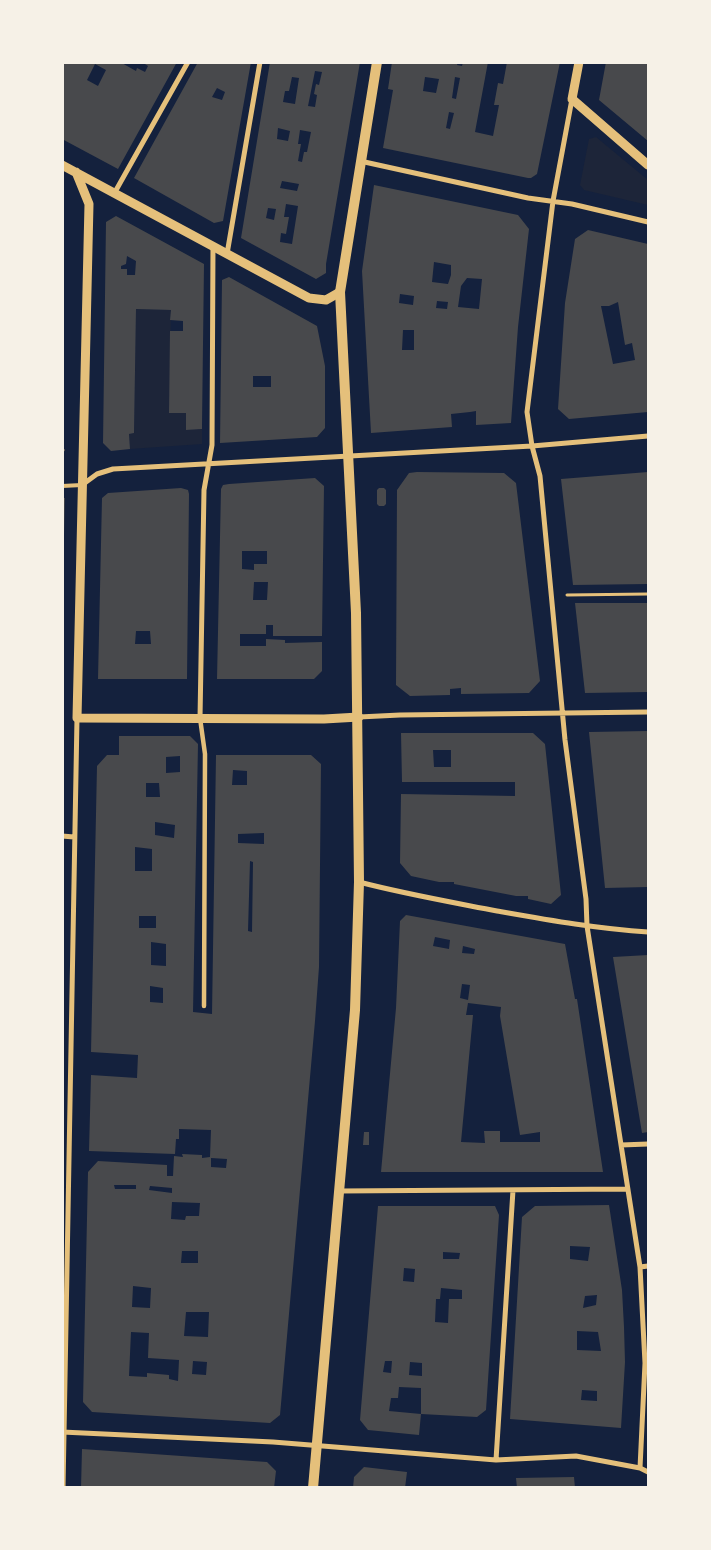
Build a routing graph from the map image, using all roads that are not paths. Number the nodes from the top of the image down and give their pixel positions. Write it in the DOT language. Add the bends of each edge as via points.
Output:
graph roads {
  1 [pos="188,62"];
  2 [pos="260,62"];
  3 [pos="377,62"];
  4 [pos="579,62"];
  5 [pos="572,99"];
  6 [pos="360,161"];
  7 [pos="62,165"];
  8 [pos="648,165"];
  9 [pos="76,172"];
  10 [pos="115,192"];
  11 [pos="552,201"];
  12 [pos="648,222"];
  13 [pos="213,246"];
  14 [pos="226,254"];
  15 [pos="340,292"];
  16 [pos="648,436"];
  17 [pos="532,446"];
  18 [pos="349,456"];
  19 [pos="209,464"];
  20 [pos="62,486"];
  21 [pos="82,486"];
  22 [pos="648,712"];
  23 [pos="563,713"];
  24 [pos="359,717"];
  25 [pos="77,718"];
  26 [pos="200,718"];
  27 [pos="62,836"];
  28 [pos="74,837"];
  29 [pos="359,882"];
  30 [pos="587,926"];
  31 [pos="648,932"];
  32 [pos="204,1006"];
  33 [pos="62,1142"];
  34 [pos="69,1142"];
  35 [pos="648,1144"];
  36 [pos="622,1145"];
  37 [pos="628,1189"];
  38 [pos="513,1190"];
  39 [pos="340,1191"];
  40 [pos="648,1266"];
  41 [pos="640,1267"];
  42 [pos="647,1363"];
  43 [pos="63,1432"];
  44 [pos="317,1445"];
  45 [pos="496,1460"];
  46 [pos="640,1468"];
  47 [pos="648,1472"];
  48 [pos="63,1488"];
  49 [pos="313,1488"];
  1 -- 10 [label="street"];
  2 -- 14 [label="street"];
  3 -- 6 [label="main road"];
  4 -- 5 [label="street"];
  5 -- 8 [label="street"];
  5 -- 11 [label="street"];
  6 -- 11 [label="street"];
  6 -- 15 [label="main road"];
  7 -- 9 [label="street"];
  9 -- 10 [label="street"];
  9 -- 21 [label="street" via="89,204"];
  10 -- 13 [label="street"];
  11 -- 12 [label="street"];
  11 -- 17 [label="street" via="527,412"];
  13 -- 14 [label="street"];
  13 -- 19 [label="street" via="212,445"];
  14 -- 15 [label="street" via="310,298 326,300"];
  15 -- 18 [label="main road"];
  16 -- 17 [label="street"];
  17 -- 18 [label="street"];
  17 -- 23 [label="street" via="540,476"];
  18 -- 19 [label="street"];
  18 -- 24 [label="main road"];
  19 -- 21 [label="street" via="113,469 97,474"];
  19 -- 26 [label="street" via="204,490"];
  20 -- 21 [label="lane"];
  21 -- 25 [label="street"];
  22 -- 23 [label="street"];
  23 -- 24 [label="street"];
  23 -- 30 [label="street"];
  24 -- 26 [label="street"];
  24 -- 29 [label="main road"];
  25 -- 26 [label="street"];
  25 -- 28 [label="street"];
  26 -- 32 [label="street" via="205,754"];
  27 -- 28 [label="street"];
  28 -- 34 [label="street"];
  29 -- 30 [label="street" via="413,895"];
  29 -- 39 [label="main road" via="355,1010"];
  30 -- 31 [label="street"];
  30 -- 36 [label="street"];
  33 -- 34 [label="street"];
  34 -- 43 [label="street"];
  35 -- 36 [label="street"];
  36 -- 37 [label="street"];
  37 -- 38 [label="street"];
  37 -- 41 [label="street"];
  38 -- 39 [label="street"];
  38 -- 45 [label="street"];
  39 -- 44 [label="main road"];
  40 -- 41 [label="street"];
  41 -- 42 [label="street"];
  42 -- 46 [label="street"];
  43 -- 44 [label="street"];
  43 -- 48 [label="street"];
  44 -- 45 [label="street"];
  44 -- 49 [label="main road"];
  45 -- 46 [label="street" via="576,1456"];
  46 -- 47 [label="street"];
}
